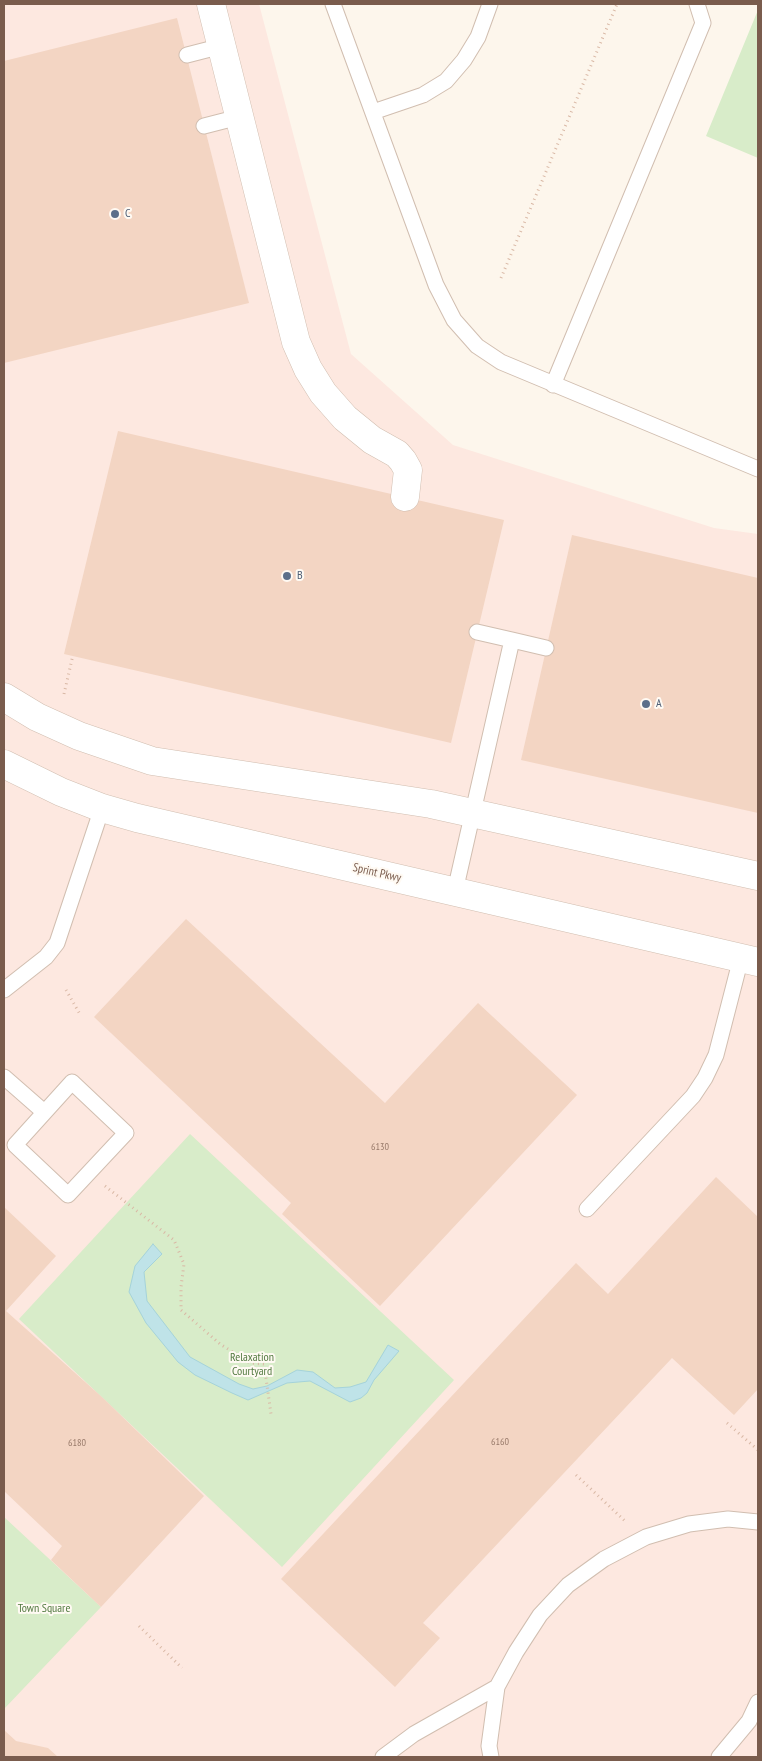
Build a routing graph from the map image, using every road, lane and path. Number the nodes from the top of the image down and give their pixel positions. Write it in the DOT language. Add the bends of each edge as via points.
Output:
graph roads {
  1 [pos="211,4"];
  2 [pos="333,4"];
  3 [pos="490,4"];
  4 [pos="617,4"];
  5 [pos="697,4"];
  6 [pos="222,46"];
  7 [pos="187,55"];
  8 [pos="373,112"];
  9 [pos="239,117"];
  10 [pos="204,126"];
  11 [pos="501,278"];
  12 [pos="553,385"];
  13 [pos="758,469"];
  14 [pos="405,497"];
  15 [pos="477,632"];
  16 [pos="512,640"];
  17 [pos="546,648"];
  18 [pos="73,655"];
  19 [pos="64,694"];
  20 [pos="4,697"];
  21 [pos="4,764"];
  22 [pos="102,808"];
  23 [pos="473,812"];
  24 [pos="758,876"];
  25 [pos="455,891"];
  26 [pos="750,960"];
  27 [pos="4,990"];
  28 [pos="66,990"];
  29 [pos="81,1016"];
  30 [pos="4,1077"];
  31 [pos="44,1112"];
  32 [pos="90,1172"];
  33 [pos="586,1209"];
  34 [pos="272,1414"];
  35 [pos="727,1423"];
  36 [pos="758,1450"];
  37 [pos="576,1475"];
  38 [pos="625,1521"];
  39 [pos="758,1522"];
  40 [pos="139,1626"];
  41 [pos="182,1668"];
  42 [pos="497,1687"];
  43 [pos="758,1702"];
  44 [pos="383,1757"];
  45 [pos="491,1757"];
  46 [pos="719,1757"];
  1 -- 6 [label="street"];
  2 -- 8 [label="lane"];
  3 -- 8 [label="lane" via="478,37 446,81 423,95"];
  4 -- 11 [label="path"];
  5 -- 12 [label="lane" via="703,23"];
  6 -- 7 [label="lane"];
  6 -- 9 [label="street"];
  8 -- 12 [label="lane" via="436,285 454,320 477,346 501,362"];
  9 -- 10 [label="lane"];
  9 -- 14 [label="street" via="296,342 323,393 345,418 403,461 408,470"];
  12 -- 13 [label="lane"];
  15 -- 16 [label="lane"];
  16 -- 17 [label="lane"];
  16 -- 23 [label="lane"];
  18 -- 19 [label="path"];
  20 -- 23 [label="street" via="37,717 79,736 152,761"];
  21 -- 22 [label="street, Sprint Pkwy"];
  22 -- 25 [label="street, Sprint Pkwy"];
  22 -- 27 [label="lane" via="58,943 46,957"];
  23 -- 24 [label="street"];
  23 -- 25 [label="lane"];
  25 -- 26 [label="street, Sprint Pkwy"];
  26 -- 33 [label="lane" via="705,1078 693,1096"];
  28 -- 29 [label="path"];
  30 -- 31 [label="lane"];
  31 -- 32 [label="lane" via="15,1145 68,1195"];
  31 -- 32 [label="lane" via="72,1082 126,1133"];
  32 -- 34 [label="path" via="118,1199 174,1240 184,1264 181,1310 220,1344 250,1363 264,1364"];
  35 -- 36 [label="path"];
  37 -- 38 [label="path"];
  39 -- 42 [label="lane" via="728,1519 689,1524 646,1537 604,1559 568,1585 540,1615"];
  40 -- 41 [label="path"];
  42 -- 44 [label="lane" via="414,1734"];
  42 -- 45 [label="lane" via="489,1746"];
  43 -- 46 [label="lane" via="749,1721"];
}
